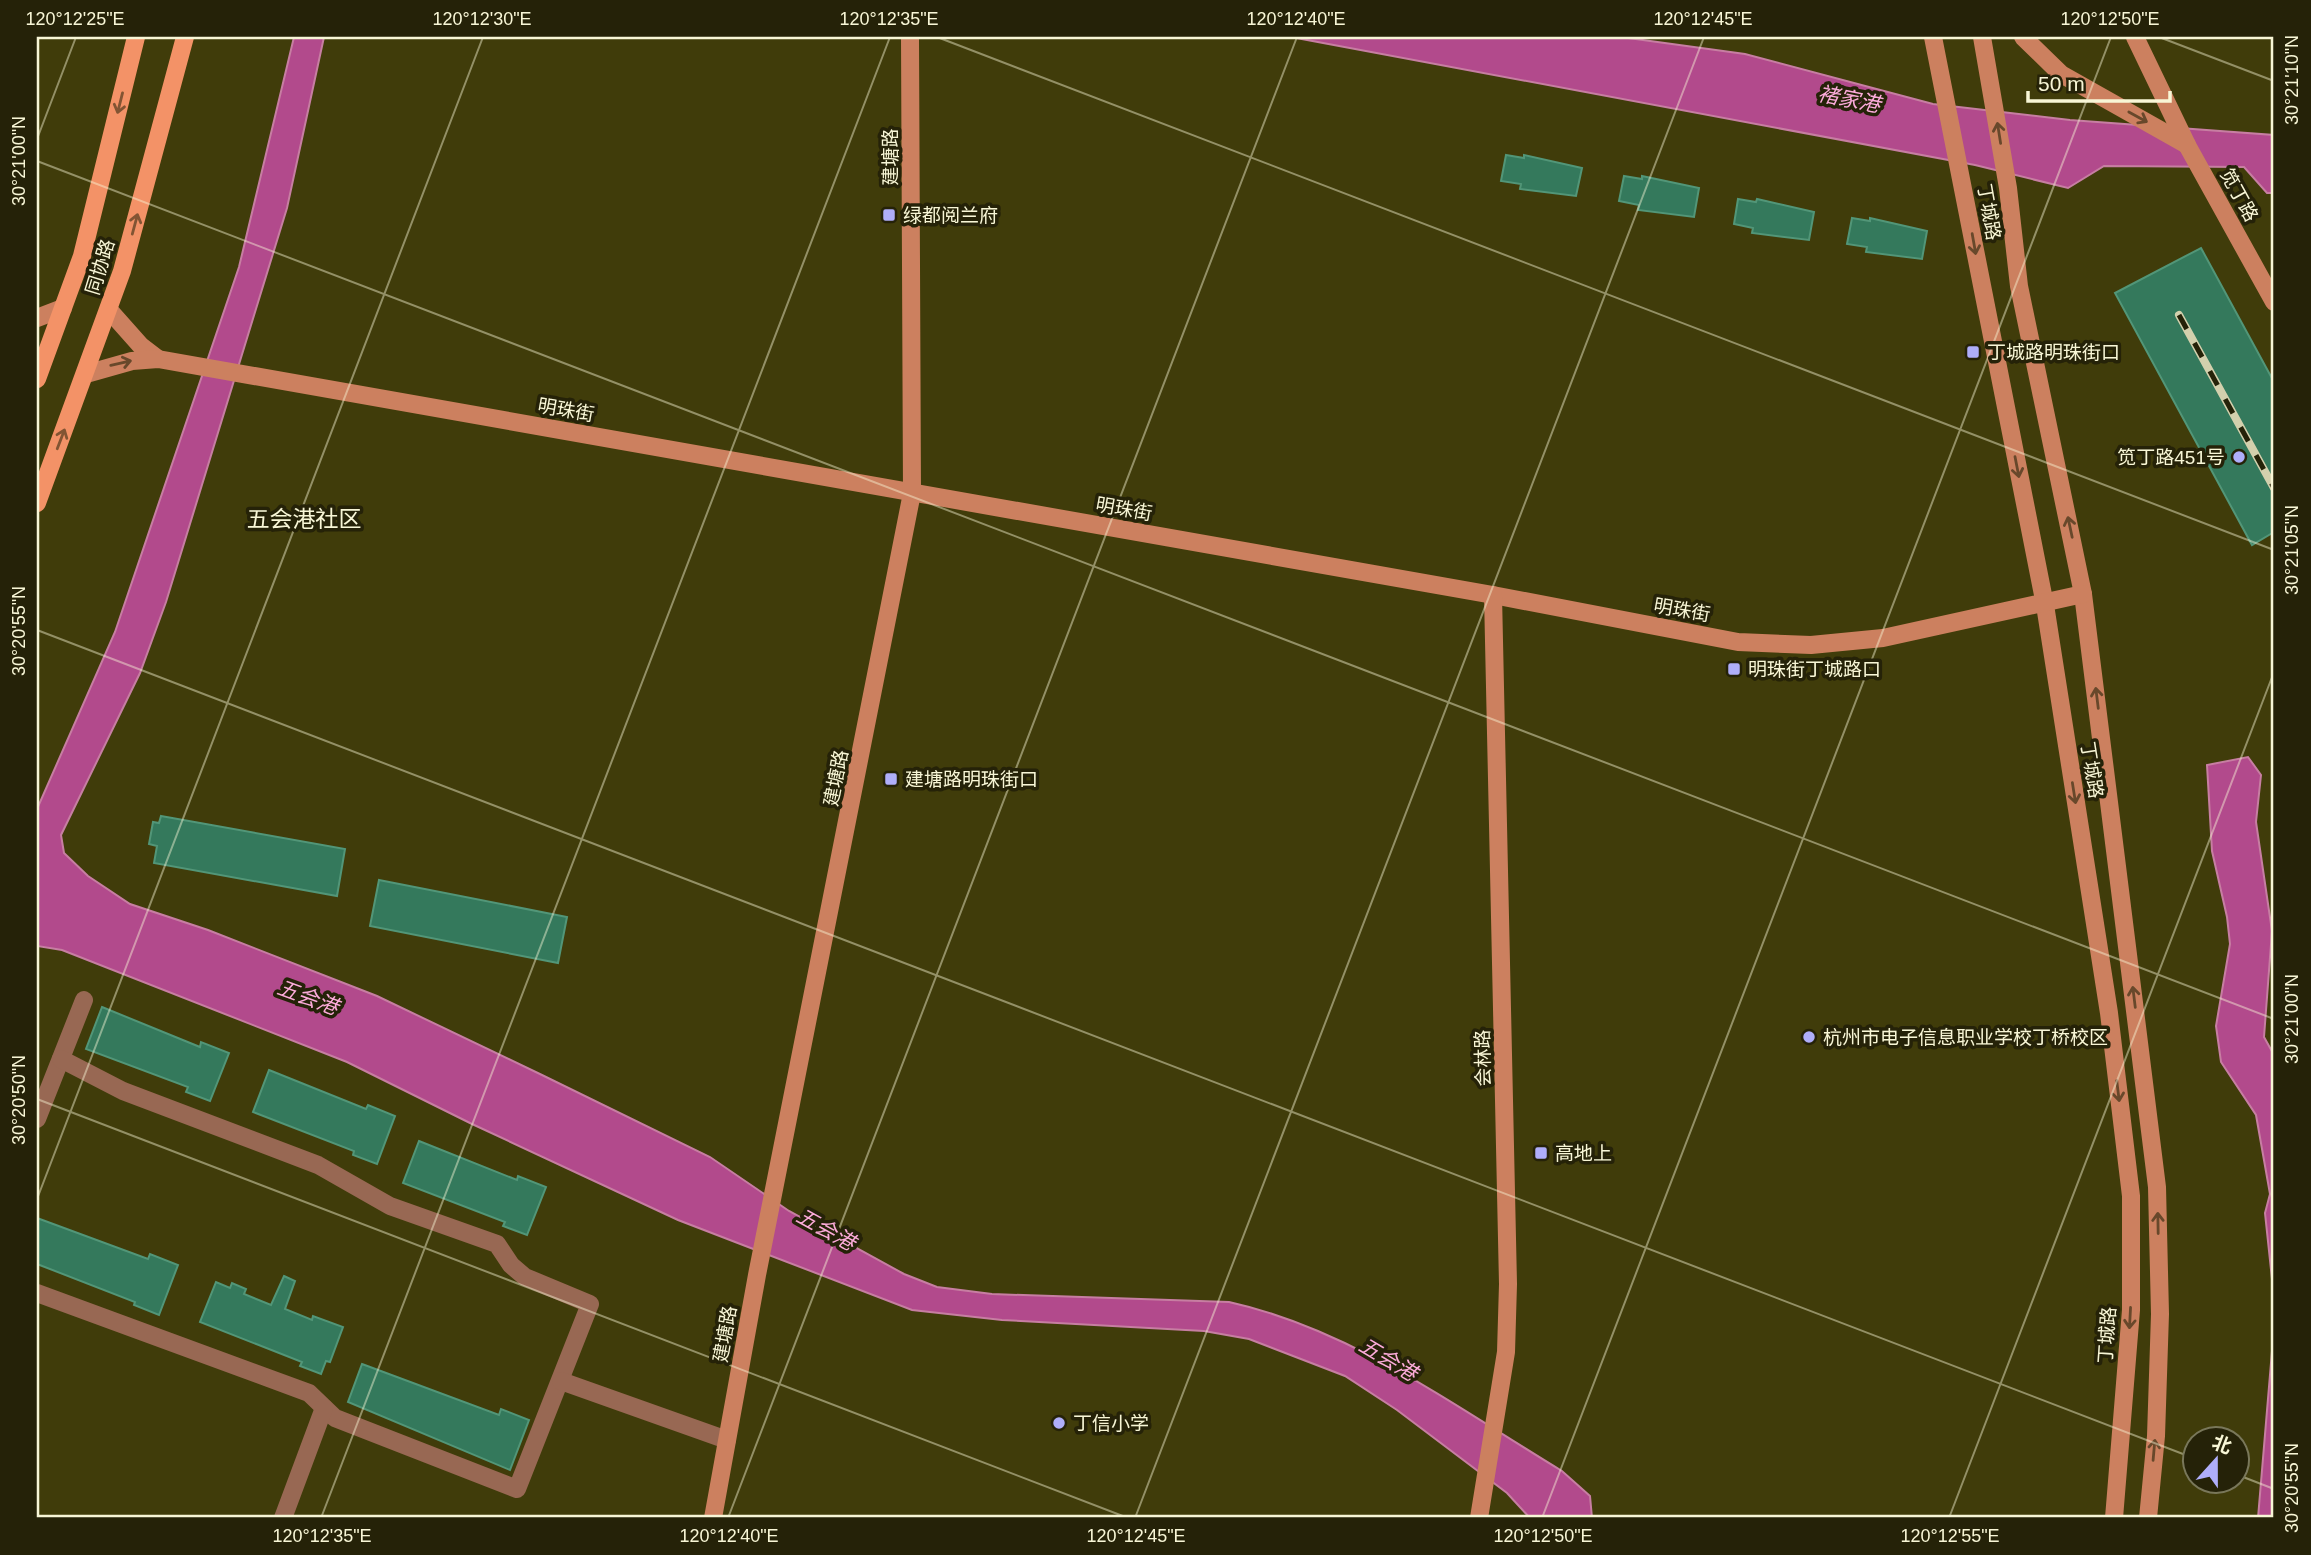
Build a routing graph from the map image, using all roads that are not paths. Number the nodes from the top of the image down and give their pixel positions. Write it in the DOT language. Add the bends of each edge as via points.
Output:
graph roads {
  1 [pos="136,37"];
  2 [pos="185,37"];
  3 [pos="910,37"];
  4 [pos="1933,37"];
  5 [pos="1982,37"];
  6 [pos="2023,37"];
  7 [pos="2135,37"];
  8 [pos="2187,145"];
  9 [pos="2274,302"];
  10 [pos="63,308"];
  11 [pos="109,310"];
  12 [pos="37,318"];
  13 [pos="158,359"];
  14 [pos="38,366"];
  15 [pos="86,374"];
  16 [pos="912,493"];
  17 [pos="37,503"];
  18 [pos="2084,594"];
  19 [pos="1493,595"];
  20 [pos="2045,605"];
  21 [pos="84,1000"];
  22 [pos="61,1059"];
  23 [pos="37,1119"];
  24 [pos="37,1293"];
  25 [pos="561,1381"];
  26 [pos="324,1408"];
  27 [pos="727,1440"];
  28 [pos="283,1518"];
  29 [pos="713,1518"];
  30 [pos="1479,1518"];
  31 [pos="2113,1518"];
  32 [pos="2148,1518"];
  1 -- 10 [label="main road, 同协路, one-way" via="82,256"];
  11 -- 2 [label="main road, 同协路, one-way"];
  3 -- 16 [label="street, 建塘路"];
  4 -- 20 [label="street, 丁城路, one-way"];
  18 -- 5 [label="street, 丁城路, one-way" via="2019,286 2008,188"];
  6 -- 8 [label="street, one-way" via="2061,74"];
  7 -- 8 [label="street, 笕丁路"];
  8 -- 9 [label="street, 笕丁路"];
  10 -- 12 [label="street"];
  10 -- 14 [label="main road, 同协路"];
  11 -- 13 [label="street"];
  11 -- 15 [label="main road, 同协路"];
  15 -- 13 [label="street, 明珠街, one-way"];
  13 -- 16 [label="street, 明珠街"];
  17 -- 15 [label="main road, 同协路, one-way"];
  16 -- 19 [label="street, 明珠街"];
  16 -- 27 [label="street, 建塘路"];
  18 -- 20 [label="street, 明珠街"];
  32 -- 18 [label="street, 丁城路, one-way" via="2160,1314 2157,1187"];
  19 -- 20 [label="street, 明珠街" via="1738,642 1811,645 1883,638"];
  19 -- 30 [label="street, 会林路" via="1508,1284 1506,1352"];
  20 -- 31 [label="street, 丁城路, one-way" via="2109,1013 2130,1196 2131,1310"];
  21 -- 22 [label="street"];
  22 -- 23 [label="street"];
  22 -- 25 [label="street" via="123,1091 318,1165 390,1206 497,1244 525,1277 590,1304"];
  24 -- 26 [label="street" via="309,1394"];
  25 -- 26 [label="street" via="517,1489 335,1418"];
  25 -- 27 [label="street"];
  26 -- 28 [label="street"];
  27 -- 29 [label="street, 建塘路"];
}
